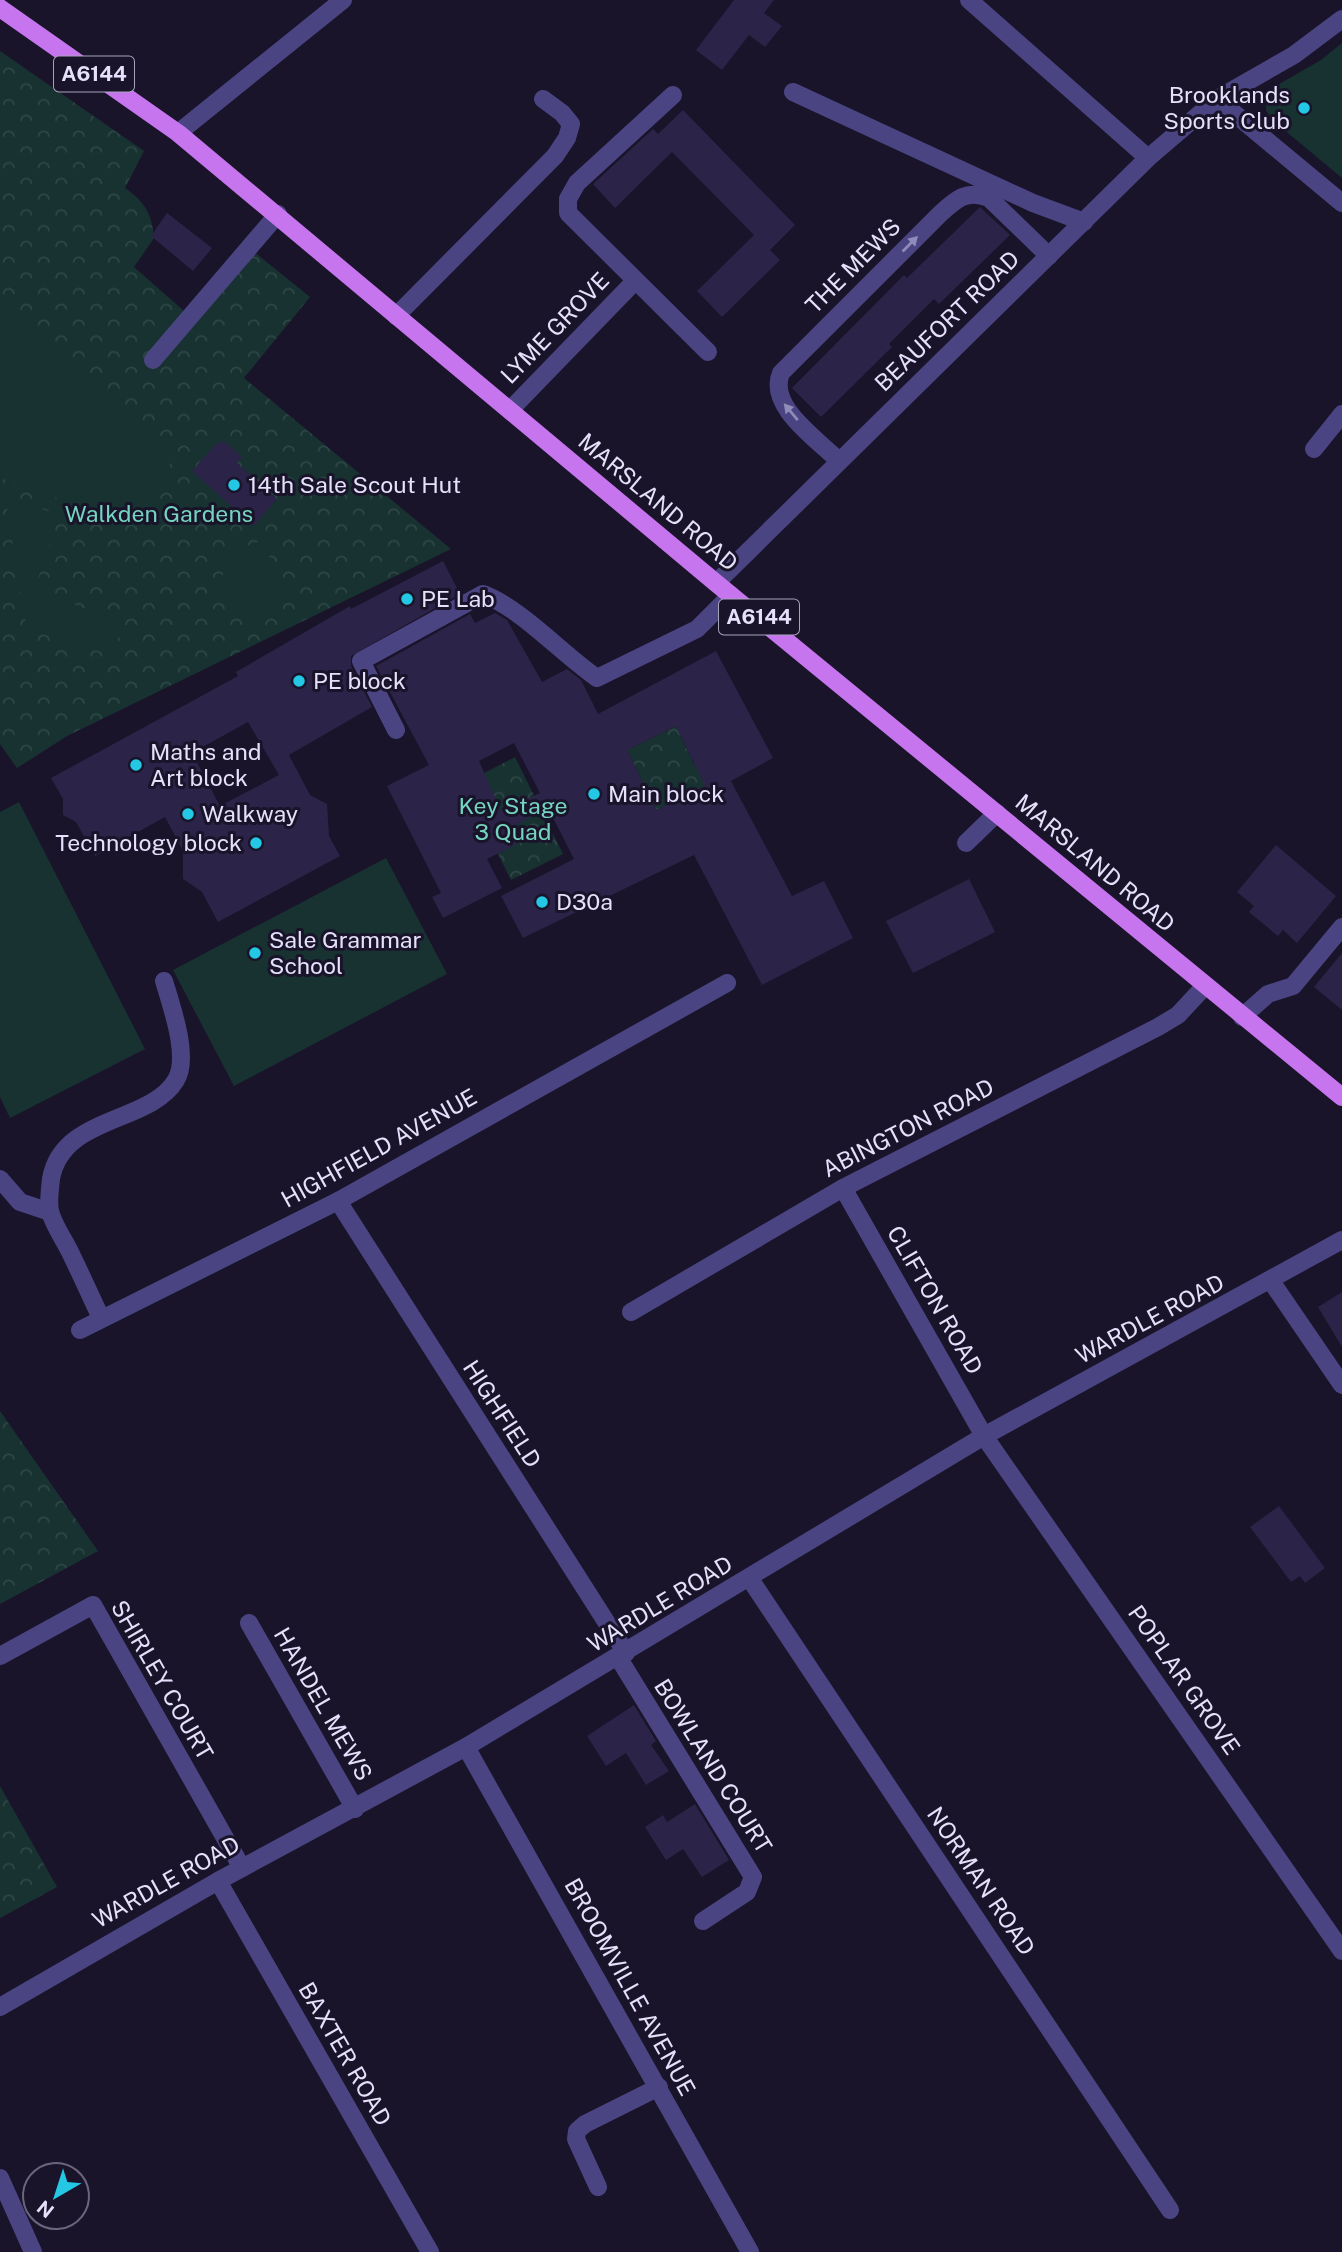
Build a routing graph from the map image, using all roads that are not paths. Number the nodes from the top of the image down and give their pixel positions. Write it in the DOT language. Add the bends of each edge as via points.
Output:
graph roads {
  1 [pos="343,0"];
  2 [pos="968,0"];
  3 [pos="0,8"];
  4 [pos="1342,19"];
  5 [pos="793,92"];
  6 [pos="673,95"];
  7 [pos="543,99"];
  8 [pos="1217,99"];
  9 [pos="178,133"];
  10 [pos="1148,158"];
  11 [pos="1342,203"];
  12 [pos="278,214"];
  13 [pos="1084,222"];
  14 [pos="1049,256"];
  15 [pos="635,281"];
  16 [pos="396,316"];
  17 [pos="708,352"];
  18 [pos="153,360"];
  19 [pos="510,410"];
  20 [pos="1342,414"];
  21 [pos="1314,449"];
  22 [pos="839,461"];
  23 [pos="716,583"];
  24 [pos="731,595"];
  25 [pos="396,730"];
  26 [pos="998,813"];
  27 [pos="966,843"];
  28 [pos="1342,927"];
  29 [pos="164,981"];
  30 [pos="727,983"];
  31 [pos="1205,986"];
  32 [pos="1242,1017"];
  33 [pos="1342,1097"];
  34 [pos="0,1179"];
  35 [pos="843,1188"];
  36 [pos="338,1201"];
  37 [pos="50,1212"];
  38 [pos="1342,1240"];
  39 [pos="1271,1281"];
  40 [pos="631,1312"];
  41 [pos="102,1318"];
  42 [pos="80,1330"];
  43 [pos="1342,1385"];
  44 [pos="984,1436"];
  45 [pos="750,1579"];
  46 [pos="249,1623"];
  47 [pos="622,1655"];
  48 [pos="0,1656"];
  49 [pos="466,1747"];
  50 [pos="355,1809"];
  51 [pos="242,1868"];
  52 [pos="218,1881"];
  53 [pos="703,1921"];
  54 [pos="1342,1951"];
  55 [pos="0,2007"];
  56 [pos="659,2087"];
  57 [pos="0,2178"];
  58 [pos="598,2187"];
  59 [pos="1170,2210"];
  60 [pos="33,2252"];
  61 [pos="430,2252"];
  62 [pos="750,2252"];
  1 -- 9 [label="street"];
  2 -- 10 [label="street"];
  3 -- 9 [label="main road, MARSLAND ROAD / A6144"];
  4 -- 8 [label="street, BEAUFORT ROAD" via="1294,55"];
  5 -- 13 [label="street"];
  6 -- 15 [label="street" via="577,183 568,199 568,213"];
  7 -- 16 [label="street" via="571,124 561,147"];
  8 -- 10 [label="street, BEAUFORT ROAD"];
  8 -- 11 [label="street"];
  9 -- 12 [label="main road, MARSLAND ROAD / A6144"];
  10 -- 13 [label="street, BEAUFORT ROAD"];
  12 -- 16 [label="main road, MARSLAND ROAD / A6144"];
  12 -- 18 [label="street"];
  13 -- 14 [label="street, BEAUFORT ROAD"];
  14 -- 22 [label="street, BEAUFORT ROAD"];
  22 -- 14 [label="street, THE MEWS, one-way" via="780,398 776,384 780,373 940,214 959,196 977,193 989,198"];
  15 -- 17 [label="street"];
  15 -- 19 [label="street, LYME GROVE"];
  16 -- 19 [label="main road, MARSLAND ROAD / A6144"];
  19 -- 23 [label="main road, MARSLAND ROAD / A6144"];
  20 -- 21 [label="street"];
  22 -- 23 [label="street, BEAUFORT ROAD"];
  23 -- 24 [label="main road, MARSLAND ROAD / A6144"];
  24 -- 25 [label="street" via="698,629 597,678 504,602 483,594 361,661"];
  24 -- 26 [label="main road, MARSLAND ROAD / A6144"];
  26 -- 27 [label="street"];
  26 -- 31 [label="main road, MARSLAND ROAD / A6144"];
  28 -- 32 [label="street" via="1293,986 1268,994"];
  29 -- 37 [label="street" via="179,1040 177,1080 162,1094 74,1139 62,1151 53,1168"];
  30 -- 36 [label="street, HIGHFIELD AVENUE"];
  31 -- 32 [label="main road, MARSLAND ROAD / A6144"];
  31 -- 35 [label="street, ABINGTON ROAD" via="1158,1027"];
  32 -- 33 [label="main road, MARSLAND ROAD / A6144"];
  34 -- 37 [label="street" via="20,1202"];
  35 -- 40 [label="street, ABINGTON ROAD"];
  35 -- 44 [label="street, CLIFTON ROAD"];
  36 -- 41 [label="street, HIGHFIELD AVENUE"];
  36 -- 47 [label="street, HIGHFIELD"];
  37 -- 41 [label="street"];
  38 -- 39 [label="street, WARDLE ROAD"];
  39 -- 43 [label="street"];
  39 -- 44 [label="street, WARDLE ROAD"];
  41 -- 42 [label="street, HIGHFIELD AVENUE"];
  44 -- 45 [label="street, WARDLE ROAD"];
  44 -- 54 [label="street, POPLAR GROVE"];
  45 -- 47 [label="street, WARDLE ROAD"];
  45 -- 59 [label="street, NORMAN ROAD"];
  46 -- 50 [label="street, HANDEL MEWS"];
  47 -- 49 [label="street, WARDLE ROAD"];
  47 -- 53 [label="street, BOWLAND COURT" via="753,1877 747,1892"];
  48 -- 51 [label="street, SHIRLEY COURT" via="93,1605"];
  49 -- 50 [label="street, WARDLE ROAD"];
  49 -- 56 [label="street, BROOMVILLE AVENUE"];
  50 -- 51 [label="street, WARDLE ROAD"];
  51 -- 52 [label="street, WARDLE ROAD"];
  52 -- 55 [label="street, WARDLE ROAD"];
  52 -- 61 [label="street, BAXTER ROAD"];
  56 -- 58 [label="street" via="577,2131 576,2139"];
  56 -- 62 [label="street, BROOMVILLE AVENUE"];
  57 -- 60 [label="street"];
}
